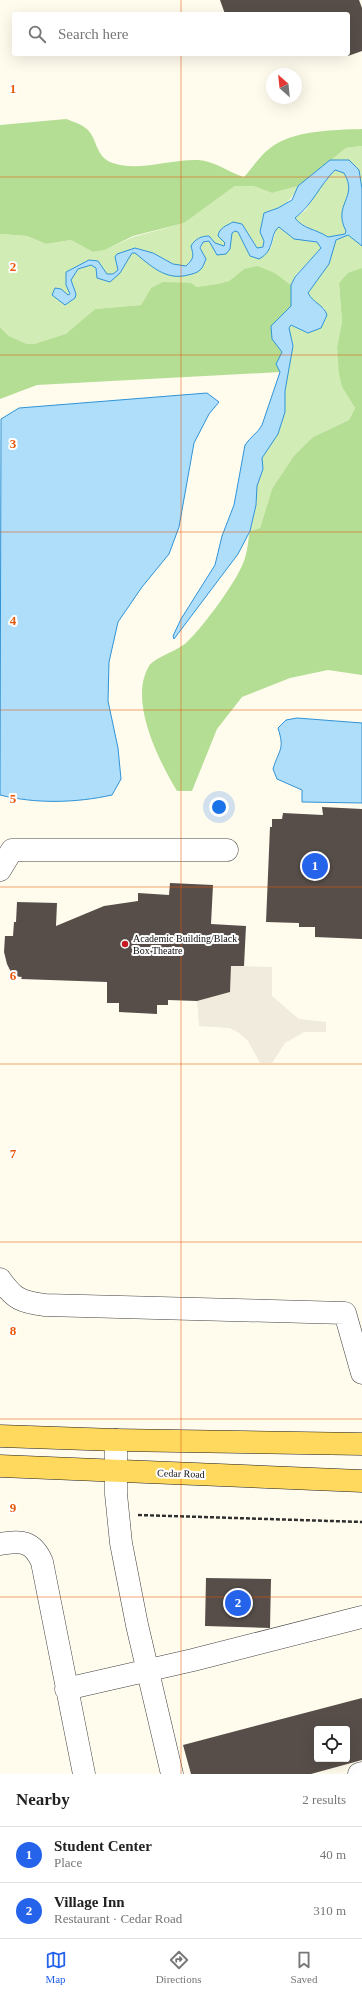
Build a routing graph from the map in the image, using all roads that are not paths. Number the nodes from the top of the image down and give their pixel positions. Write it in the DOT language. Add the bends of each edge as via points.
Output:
graph roads {
  1 [pos="6,848"];
  2 [pos="227,850"];
  3 [pos="0,870"];
  4 [pos="0,1279"];
  5 [pos="362,1373"];
  6 [pos="0,1436"];
  7 [pos="116,1440"];
  8 [pos="362,1444"];
  9 [pos="0,1466"];
  10 [pos="116,1471"];
  11 [pos="362,1480"];
  12 [pos="0,1544"];
  13 [pos="362,1617"];
  14 [pos="148,1670"];
  15 [pos="66,1689"];
  16 [pos="362,1773"];
  17 [pos="84,1774"];
  18 [pos="172,1774"];
  19 [pos="359,1774"];
  1 -- 2 [label="lane"];
  1 -- 3 [label="lane"];
  4 -- 5 [label="lane" via="14,1296 26,1302 44,1305 345,1313"];
  6 -- 7 [label="main road"];
  7 -- 8 [label="main road"];
  7 -- 10 [label="lane"];
  9 -- 10 [label="main road, Cedar Road"];
  10 -- 11 [label="main road, Cedar Road"];
  10 -- 14 [label="lane" via="117,1514"];
  12 -- 15 [label="lane" via="23,1542 32,1546 40,1557"];
  13 -- 14 [label="lane"];
  14 -- 15 [label="lane"];
  14 -- 18 [label="lane"];
  15 -- 17 [label="lane"];
  16 -- 19 [label="lane"];
}
